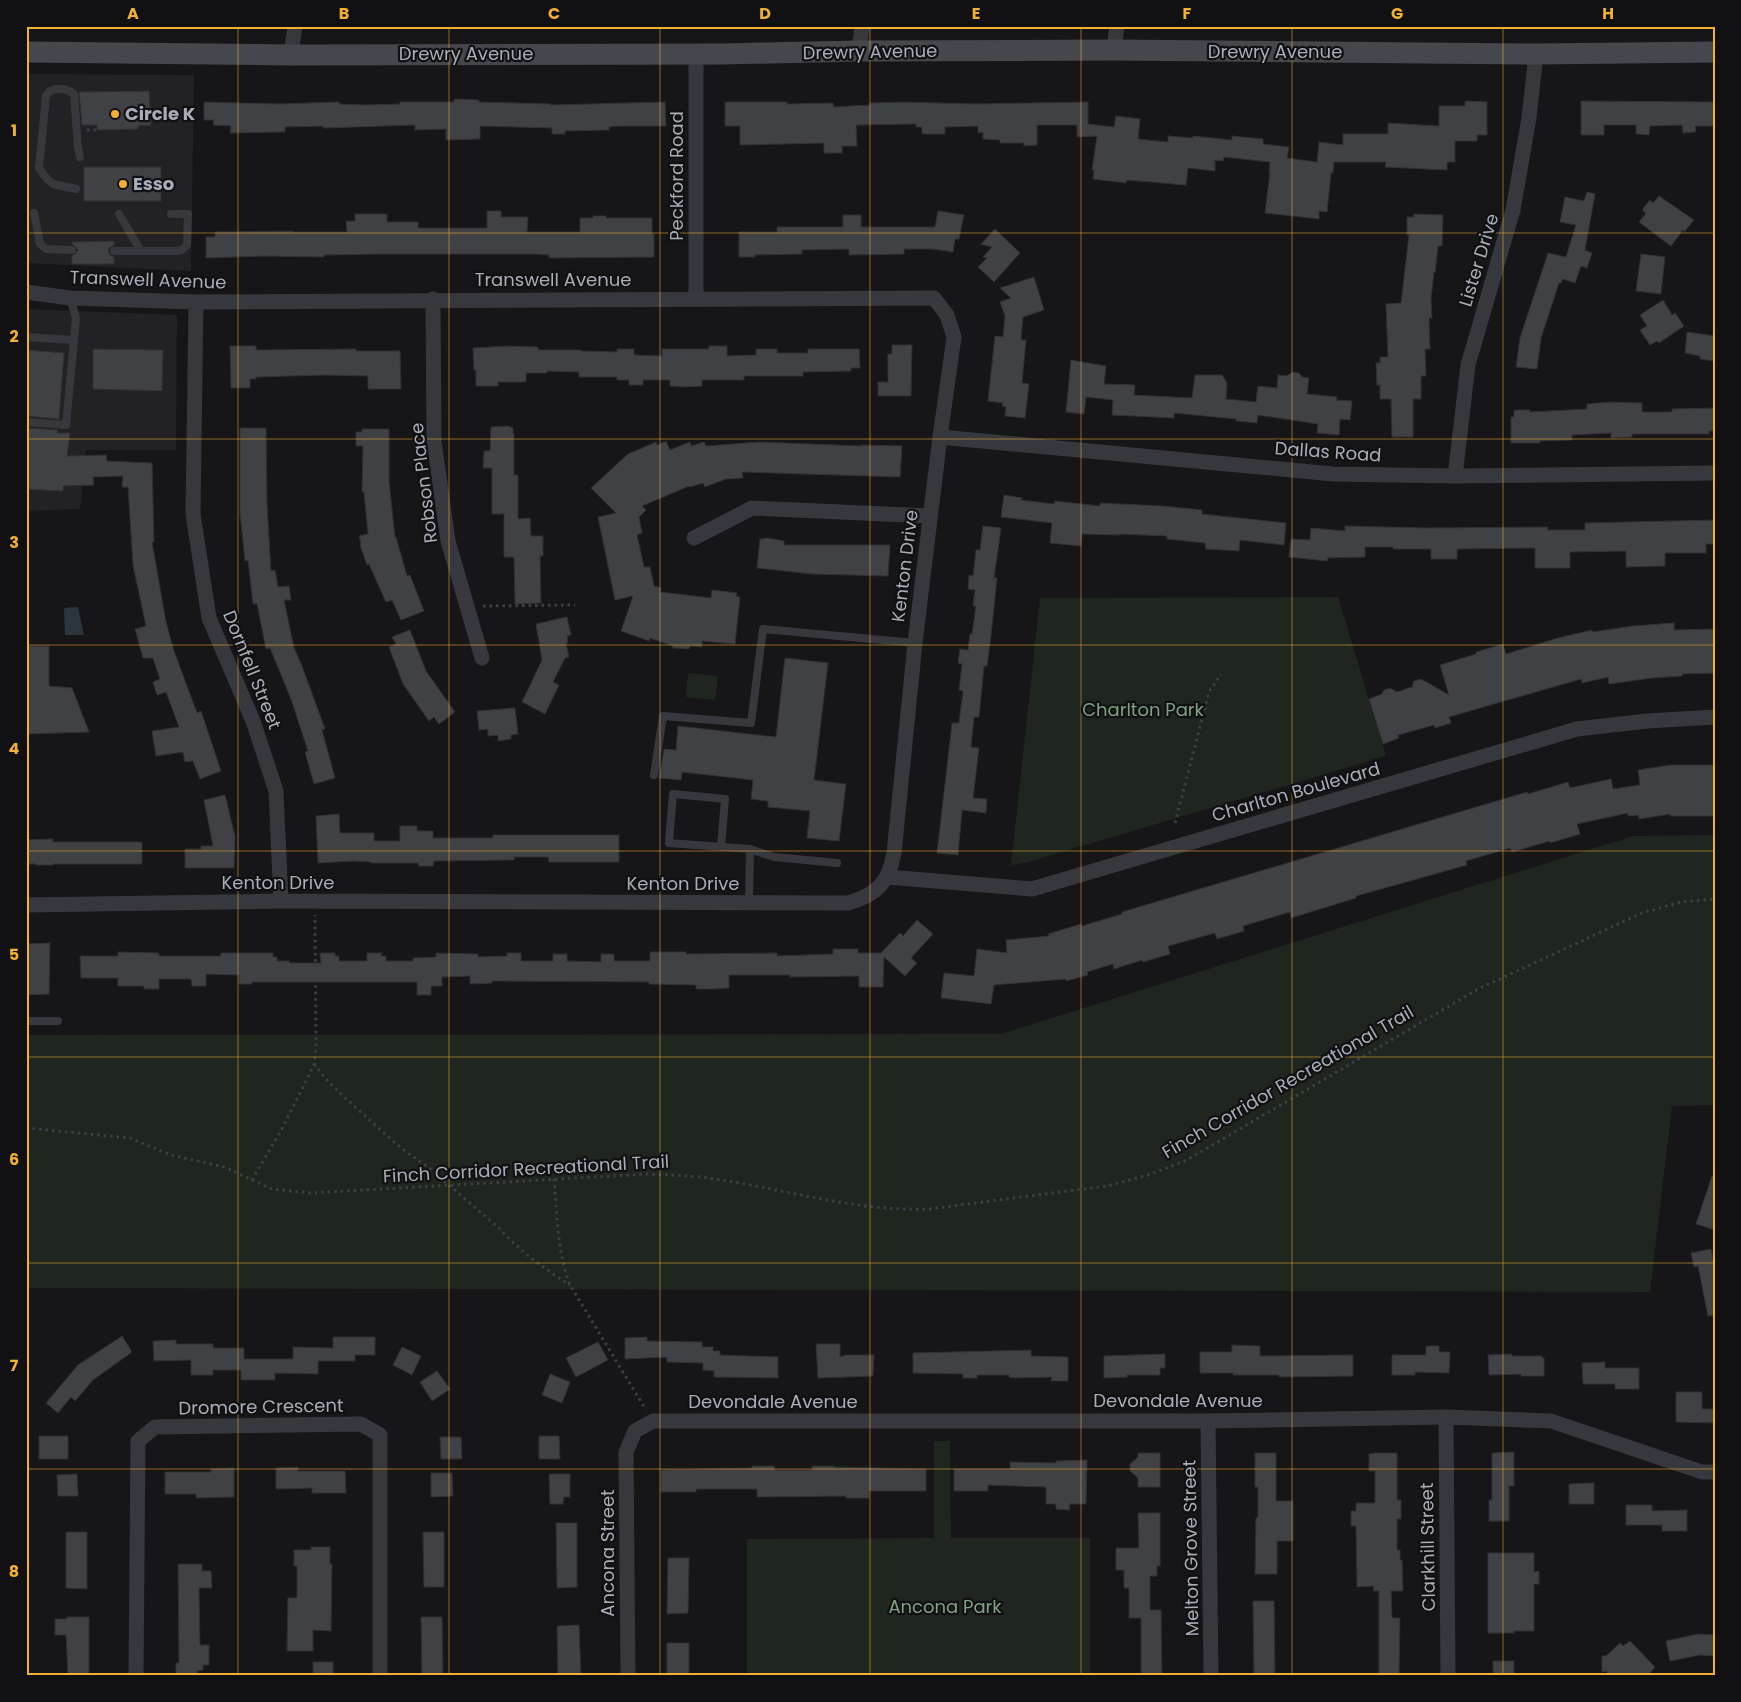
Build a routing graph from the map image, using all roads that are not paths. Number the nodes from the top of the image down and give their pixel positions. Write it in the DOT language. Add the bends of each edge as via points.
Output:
graph roads {
  1 [pos="295,26"];
  2 [pos="862,26"];
  3 [pos="1117,26"];
  4 [pos="1114,50"];
  5 [pos="858,51"];
  6 [pos="26,52"];
  7 [pos="1715,52"];
  8 [pos="696,54"];
  9 [pos="1536,54"];
  10 [pos="291,55"];
  11 [pos="80,157"];
  12 [pos="76,189"];
  13 [pos="34,213"];
  14 [pos="119,214"];
  15 [pos="171,214"];
  16 [pos="72,250"];
  17 [pos="114,251"];
  18 [pos="141,251"];
  19 [pos="26,292"];
  20 [pos="70,298"];
  21 [pos="696,298"];
  22 [pos="433,300"];
  23 [pos="196,302"];
  24 [pos="26,337"];
  25 [pos="74,340"];
  26 [pos="26,422"];
  27 [pos="940,437"];
  28 [pos="1715,473"];
  29 [pos="1455,476"];
  30 [pos="930,516"];
  31 [pos="694,538"];
  32 [pos="915,643"];
  33 [pos="482,658"];
  34 [pos="1715,717"];
  35 [pos="654,775"];
  36 [pos="721,846"];
  37 [pos="750,849"];
  38 [pos="837,863"];
  39 [pos="887,877"];
  40 [pos="281,901"];
  41 [pos="749,903"];
  42 [pos="26,905"];
  43 [pos="26,1021"];
  44 [pos="58,1021"];
  45 [pos="1446,1417"];
  46 [pos="1208,1420"];
  47 [pos="635,1431"];
  48 [pos="1715,1472"];
  49 [pos="136,1676"];
  50 [pos="380,1676"];
  51 [pos="628,1676"];
  52 [pos="1211,1676"];
  53 [pos="1448,1676"];
  1 -- 10 [label="street"];
  2 -- 5 [label="street"];
  3 -- 4 [label="street"];
  4 -- 5 [label="street, Drewry Avenue"];
  4 -- 9 [label="street, Drewry Avenue"];
  5 -- 8 [label="street, Drewry Avenue"];
  6 -- 10 [label="street, Drewry Avenue"];
  7 -- 9 [label="street, Drewry Avenue"];
  8 -- 10 [label="street, Drewry Avenue"];
  8 -- 21 [label="street, Peckford Road"];
  9 -- 29 [label="street, Lister Drive" via="1513,210 1468,365"];
  11 -- 12 [label="lane" via="74,94 67,90 52,90 48,92 39,168 53,184"];
  13 -- 16 [label="lane" via="40,244 46,249"];
  14 -- 18 [label="lane"];
  15 -- 18 [label="lane" via="188,214 187,245 177,251"];
  17 -- 18 [label="lane"];
  19 -- 20 [label="street, Transwell Avenue"];
  20 -- 23 [label="street, Transwell Avenue"];
  20 -- 25 [label="lane" via="76,318"];
  21 -- 22 [label="street, Transwell Avenue"];
  21 -- 27 [label="street, Transwell Avenue" via="934,298 947,315 954,338"];
  22 -- 23 [label="street, Transwell Avenue"];
  22 -- 33 [label="street, Robson Place" via="434,441 448,541"];
  23 -- 40 [label="street, Dornfell Street" via="193,514 209,618 253,721 276,791"];
  24 -- 25 [label="lane"];
  25 -- 26 [label="lane" via="66,425"];
  27 -- 29 [label="street, Dallas Road" via="1333,474"];
  27 -- 30 [label="street, Kenton Drive"];
  28 -- 29 [label="street, Dallas Road"];
  30 -- 31 [label="street" via="752,508"];
  30 -- 32 [label="street, Kenton Drive"];
  32 -- 35 [label="lane" via="763,629 751,723 663,716"];
  32 -- 39 [label="street, Kenton Drive" via="894,852"];
  34 -- 39 [label="street, Charlton Boulevard" via="1577,729 1032,889"];
  36 -- 36 [label="lane" via="669,843 672,794 725,799"];
  36 -- 37 [label="lane"];
  37 -- 38 [label="lane" via="774,857"];
  37 -- 41 [label="lane"];
  39 -- 41 [label="street, Kenton Drive" via="877,890 848,903"];
  40 -- 41 [label="street, Kenton Drive"];
  40 -- 42 [label="street, Kenton Drive"];
  43 -- 44 [label="lane"];
  45 -- 46 [label="street, Devondale Avenue"];
  45 -- 48 [label="street, Devondale Avenue" via="1551,1420 1702,1472"];
  45 -- 53 [label="street, Clarkhill Street"];
  46 -- 47 [label="street, Devondale Avenue" via="652,1421"];
  46 -- 52 [label="street, Melton Grove Street"];
  47 -- 51 [label="street, Ancona Street" via="626,1452"];
  49 -- 50 [label="street, Dromore Crescent" via="138,1442 155,1427 360,1424 380,1435"];
}
